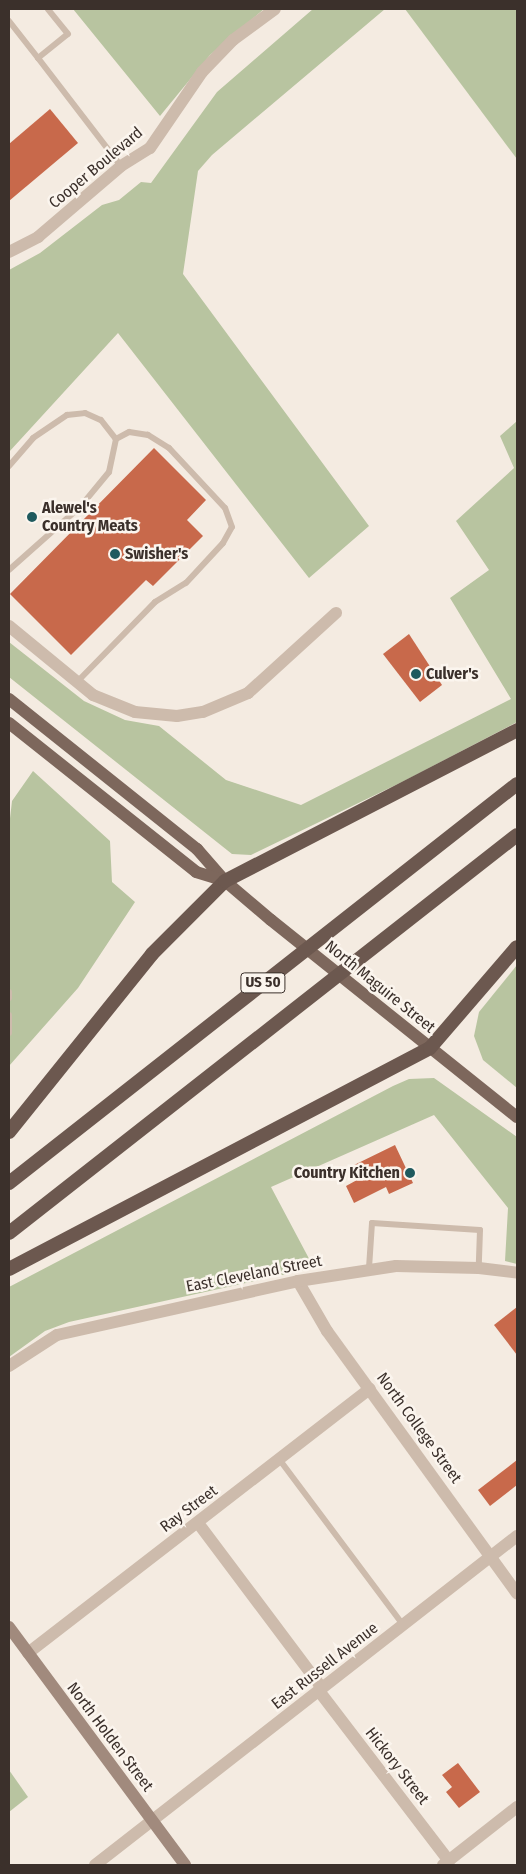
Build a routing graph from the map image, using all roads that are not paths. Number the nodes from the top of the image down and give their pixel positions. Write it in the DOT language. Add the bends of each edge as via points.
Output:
graph roads {
  1 [pos="48,9"];
  2 [pos="275,9"];
  3 [pos="9,21"];
  4 [pos="38,58"];
  5 [pos="121,166"];
  6 [pos="9,252"];
  7 [pos="116,439"];
  8 [pos="9,466"];
  9 [pos="9,570"];
  10 [pos="336,613"];
  11 [pos="9,626"];
  12 [pos="76,683"];
  13 [pos="9,698"];
  14 [pos="9,723"];
  15 [pos="517,730"];
  16 [pos="517,784"];
  17 [pos="517,835"];
  18 [pos="224,881"];
  19 [pos="517,947"];
  20 [pos="9,992"];
  21 [pos="9,998"];
  22 [pos="9,1015"];
  23 [pos="9,1033"];
  24 [pos="430,1048"];
  25 [pos="517,1117"];
  26 [pos="9,1132"];
  27 [pos="9,1183"];
  28 [pos="9,1233"];
  29 [pos="369,1268"];
  30 [pos="479,1268"];
  31 [pos="9,1269"];
  32 [pos="517,1273"];
  33 [pos="298,1281"];
  34 [pos="9,1366"];
  35 [pos="370,1389"];
  36 [pos="279,1460"];
  37 [pos="198,1523"];
  38 [pos="517,1536"];
  39 [pos="491,1557"];
  40 [pos="517,1593"];
  41 [pos="403,1625"];
  42 [pos="9,1628"];
  43 [pos="28,1653"];
  44 [pos="320,1690"];
  45 [pos="517,1807"];
  46 [pos="152,1821"];
  47 [pos="446,1863"];
  48 [pos="95,1865"];
  49 [pos="185,1865"];
  1 -- 4 [label="lane" via="68,34"];
  2 -- 5 [label="street, Cooper Boulevard" via="202,72 150,148"];
  3 -- 4 [label="lane"];
  4 -- 5 [label="lane"];
  5 -- 6 [label="street, Cooper Boulevard" via="60,220"];
  7 -- 8 [label="lane" via="101,420 85,413 67,415 33,438"];
  7 -- 9 [label="lane" via="109,472 81,506"];
  7 -- 12 [label="lane" via="129,432 148,435 169,448 225,508 232,527 223,544 186,583 155,602"];
  10 -- 12 [label="street" via="248,693 204,712 155,716 134,712 93,695"];
  11 -- 12 [label="street"];
  13 -- 18 [label="main road, North Maguire Street" via="198,849"];
  14 -- 18 [label="main road, North Maguire Street" via="196,872"];
  15 -- 18 [label="highway"];
  16 -- 27 [label="highway, US 50"];
  17 -- 28 [label="highway, US 50"];
  18 -- 24 [label="main road, North Maguire Street"];
  18 -- 26 [label="highway" via="152,954"];
  19 -- 24 [label="highway"];
  20 -- 21 [label="lane"];
  22 -- 23 [label="lane"];
  24 -- 25 [label="main road, North Maguire Street"];
  24 -- 31 [label="highway"];
  29 -- 30 [label="street, East Cleveland Street"];
  29 -- 30 [label="lane" via="372,1223 480,1230"];
  29 -- 33 [label="street, East Cleveland Street"];
  30 -- 32 [label="street, East Cleveland Street"];
  33 -- 34 [label="street, East Cleveland Street" via="57,1334"];
  33 -- 35 [label="street, North College Street" via="327,1331"];
  35 -- 36 [label="street, Ray Street"];
  35 -- 39 [label="street, North College Street"];
  36 -- 37 [label="street, Ray Street"];
  36 -- 41 [label="lane"];
  37 -- 43 [label="street, Ray Street"];
  37 -- 44 [label="street, Hickory Street"];
  38 -- 39 [label="street, East Russell Avenue"];
  39 -- 40 [label="street, North College Street"];
  39 -- 41 [label="street, East Russell Avenue"];
  41 -- 44 [label="street, East Russell Avenue"];
  42 -- 43 [label="main road, North Holden Street"];
  43 -- 46 [label="main road, North Holden Street"];
  44 -- 46 [label="street, East Russell Avenue"];
  44 -- 47 [label="street, Hickory Street"];
  45 -- 47 [label="street"];
  46 -- 48 [label="street, East Russell Avenue"];
  46 -- 49 [label="main road, North Holden Street"];
}
